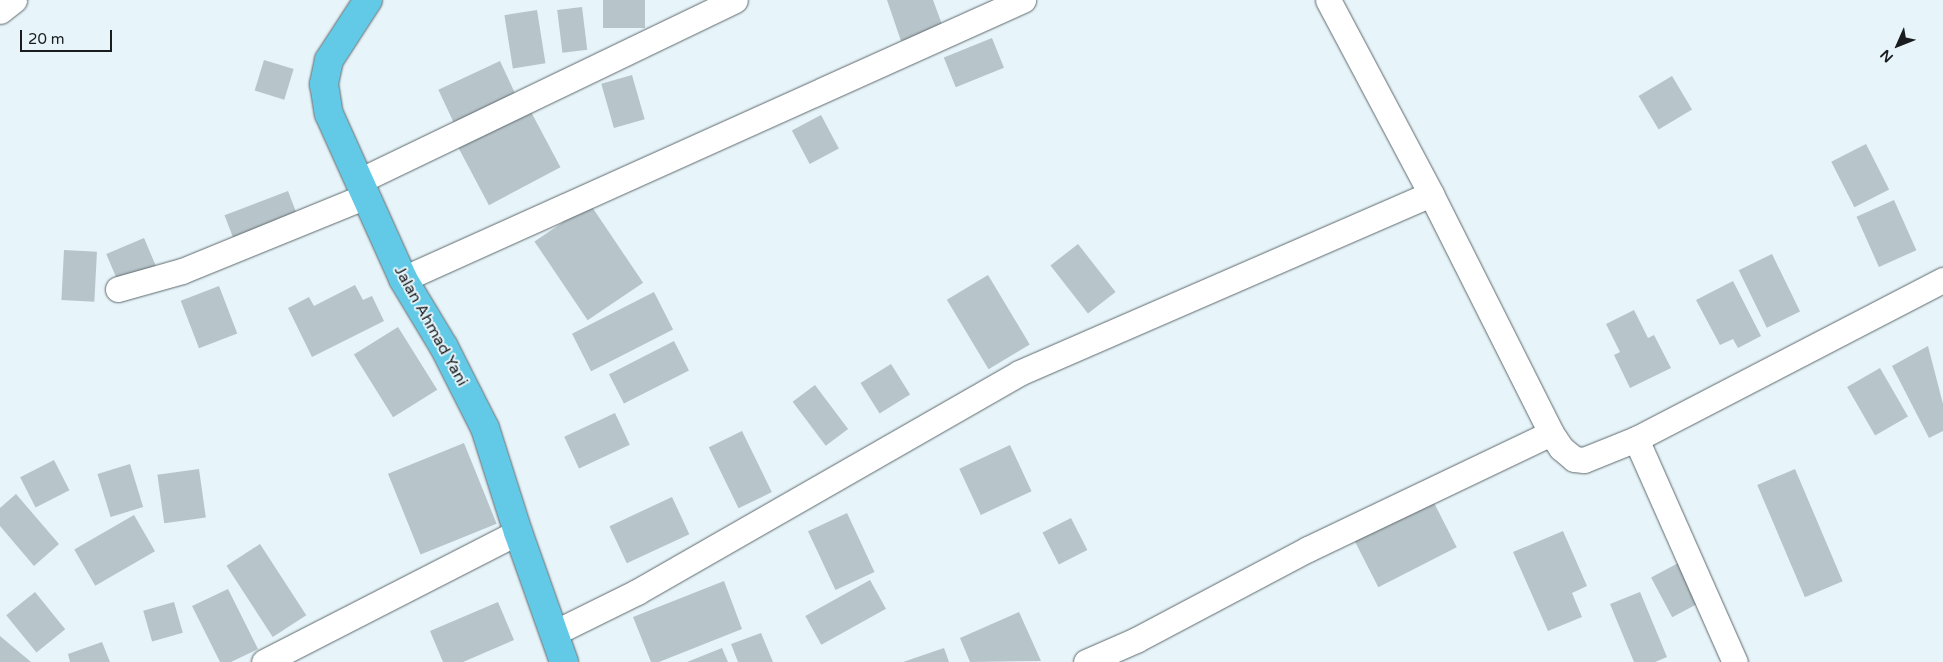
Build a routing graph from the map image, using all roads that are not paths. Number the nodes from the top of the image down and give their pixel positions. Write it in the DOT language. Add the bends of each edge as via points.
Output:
graph roads {
  1 [pos="14,0"];
  2 [pos="368,0"];
  3 [pos="735,0"];
  4 [pos="1023,0"];
  5 [pos="1328,0"];
  6 [pos="0,11"];
  7 [pos="362,188"];
  8 [pos="1432,194"];
  9 [pos="403,279"];
  10 [pos="1943,280"];
  11 [pos="118,289"];
  12 [pos="1550,433"];
  13 [pos="1636,439"];
  14 [pos="518,532"];
  15 [pos="554,633"];
  16 [pos="264,662"];
  17 [pos="564,662"];
  18 [pos="1086,662"];
  19 [pos="1735,662"];
  1 -- 6 [label="street"];
  2 -- 7 [label="highway, Jalan Ahmad Yani" via="329,60 324,84 329,114"];
  3 -- 7 [label="street"];
  4 -- 9 [label="street"];
  5 -- 8 [label="street"];
  7 -- 9 [label="highway, Jalan Ahmad Yani"];
  7 -- 11 [label="street" via="182,271"];
  8 -- 12 [label="street"];
  8 -- 15 [label="street" via="1019,373 637,592"];
  9 -- 14 [label="highway, Jalan Ahmad Yani" via="444,347 485,428"];
  10 -- 13 [label="street"];
  12 -- 13 [label="street" via="1568,456 1584,460"];
  12 -- 18 [label="street" via="1308,549 1128,645"];
  13 -- 19 [label="street"];
  14 -- 15 [label="highway, Jalan Ahmad Yani"];
  14 -- 16 [label="street"];
  15 -- 17 [label="highway, Jalan Ahmad Yani"];
}
